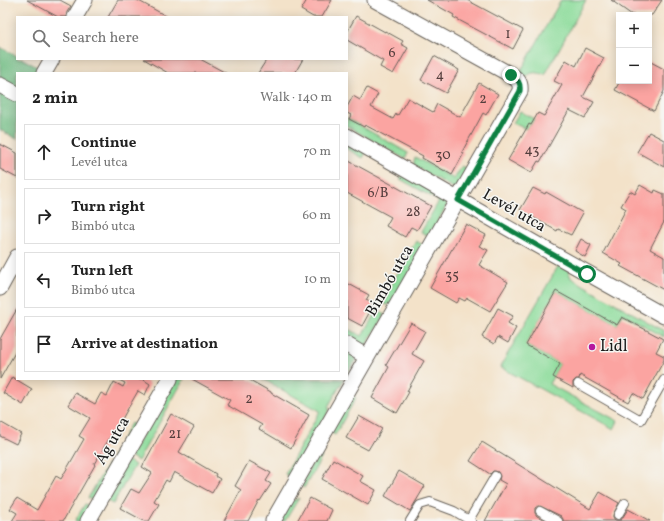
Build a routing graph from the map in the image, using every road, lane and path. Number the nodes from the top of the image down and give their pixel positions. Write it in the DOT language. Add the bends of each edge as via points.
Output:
graph roads {
  1 [pos="85,0"];
  2 [pos="375,0"];
  3 [pos="76,16"];
  4 [pos="51,60"];
  5 [pos="45,72"];
  6 [pos="0,85"];
  7 [pos="16,93"];
  8 [pos="348,137"];
  9 [pos="458,200"];
  10 [pos="16,259"];
  11 [pos="0,288"];
  12 [pos="664,316"];
  13 [pos="348,346"];
  14 [pos="367,357"];
  15 [pos="169,380"];
  16 [pos="664,380"];
  17 [pos="578,384"];
  18 [pos="494,476"];
  19 [pos="625,503"];
  20 [pos="540,511"];
  21 [pos="618,515"];
  22 [pos="470,520"];
  23 [pos="88,521"];
  24 [pos="273,521"];
  25 [pos="410,521"];
  26 [pos="558,521"];
  1 -- 3 [label="street"];
  2 -- 9 [label="street, Bimbó utca" via="516,79 520,85 520,91"];
  4 -- 5 [label="street"];
  6 -- 7 [label="street"];
  8 -- 9 [label="street, Levél utca"];
  9 -- 12 [label="street, Levél utca"];
  9 -- 14 [label="street, Bimbó utca"];
  10 -- 11 [label="street"];
  13 -- 14 [label="street"];
  14 -- 24 [label="street, Bimbó utca"];
  15 -- 23 [label="street, Ág utca"];
  16 -- 17 [label="lane" via="641,420"];
  18 -- 22 [label="lane"];
  19 -- 21 [label="lane"];
  20 -- 26 [label="lane"];
  22 -- 25 [label="lane" via="430,502 420,505"];
}
